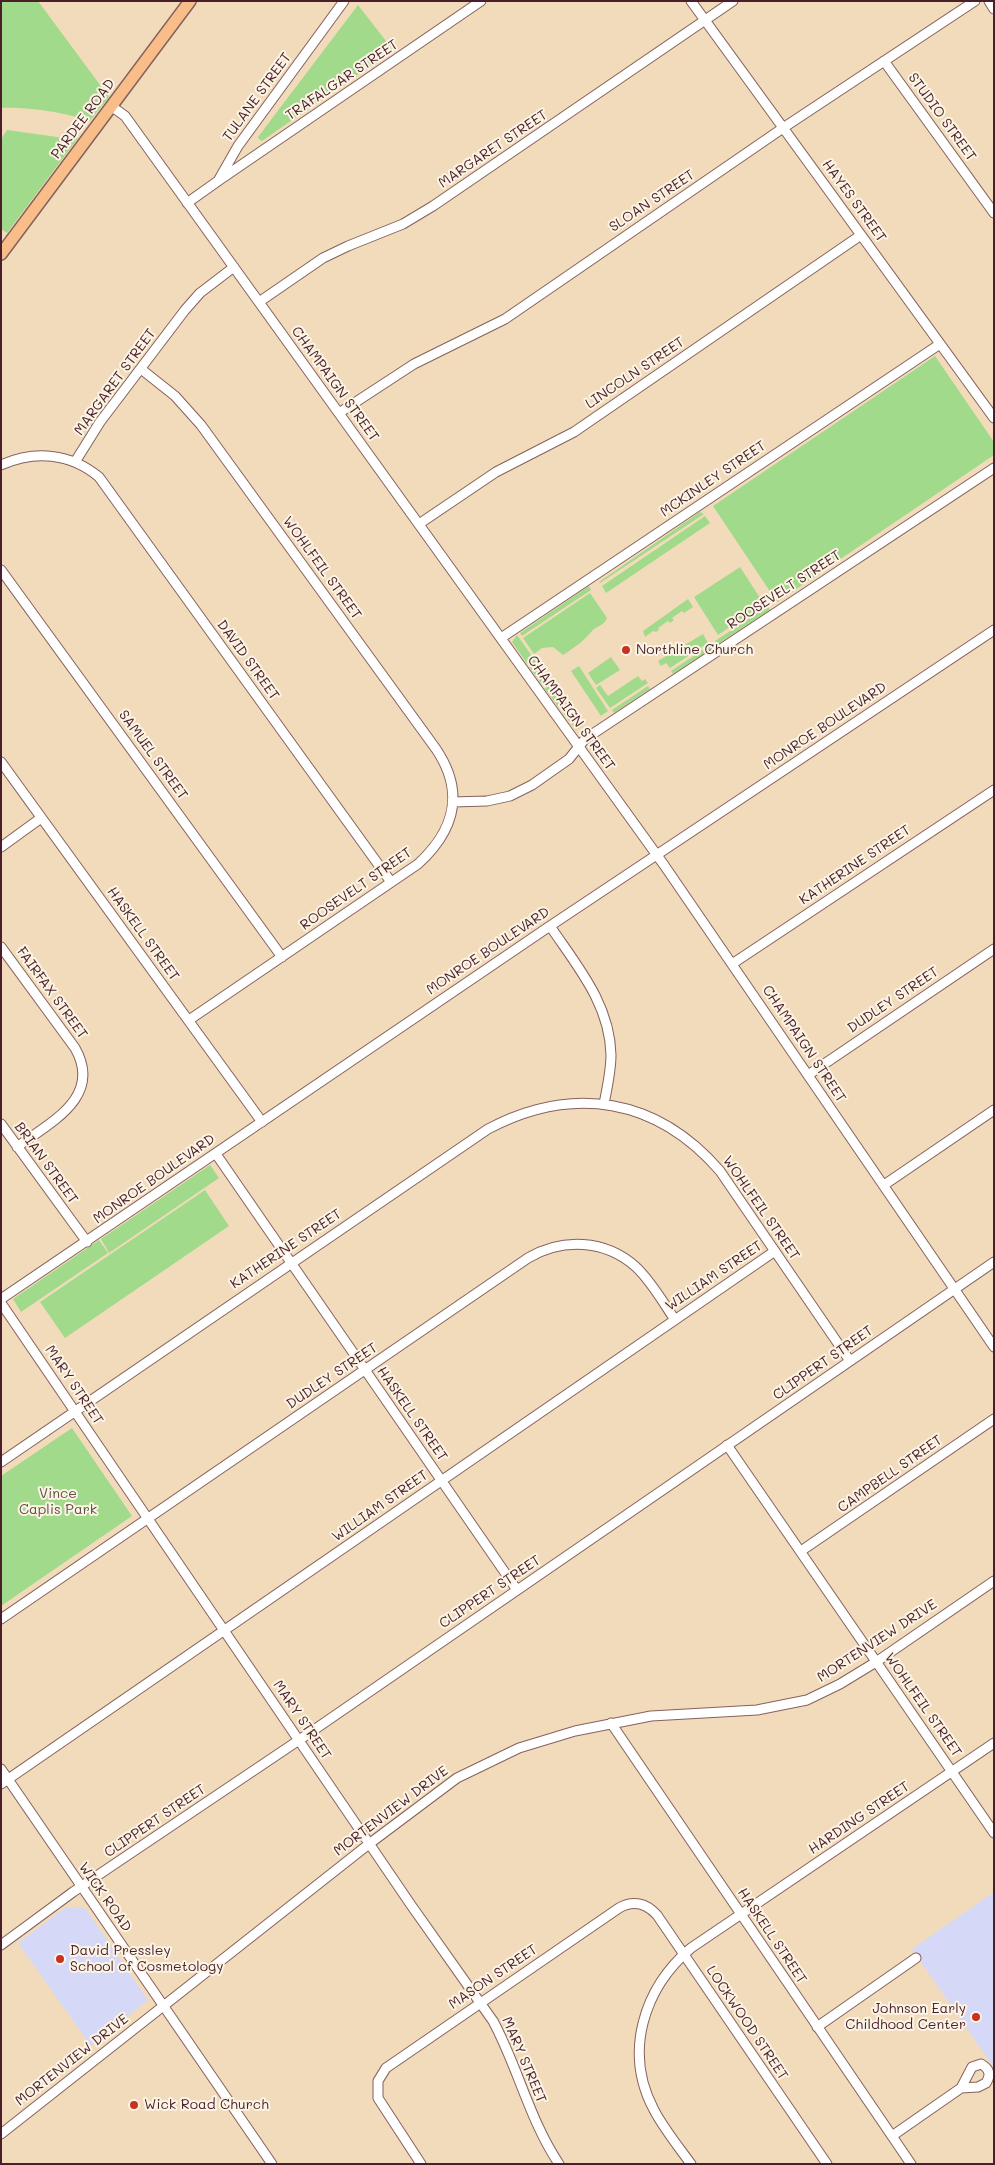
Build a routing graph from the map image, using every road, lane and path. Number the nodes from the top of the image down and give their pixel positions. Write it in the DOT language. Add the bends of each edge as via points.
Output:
graph roads {
  1 [pos="190,1"];
  2 [pos="344,1"];
  3 [pos="481,1"];
  4 [pos="691,1"];
  5 [pos="733,1"];
  6 [pos="975,1"];
  7 [pos="988,1"];
  8 [pos="994,8"];
  9 [pos="705,20"];
  10 [pos="884,61"];
  11 [pos="112,106"];
  12 [pos="784,128"];
  13 [pos="218,181"];
  14 [pos="188,203"];
  15 [pos="994,213"];
  16 [pos="861,236"];
  17 [pos="1,254"];
  18 [pos="234,267"];
  19 [pos="259,302"];
  20 [pos="940,344"];
  21 [pos="141,369"];
  22 [pos="339,413"];
  23 [pos="994,418"];
  24 [pos="75,462"];
  25 [pos="1,465"];
  26 [pos="994,468"];
  27 [pos="419,524"];
  28 [pos="1,570"];
  29 [pos="994,630"];
  30 [pos="501,638"];
  31 [pos="579,747"];
  32 [pos="1,762"];
  33 [pos="994,790"];
  34 [pos="453,802"];
  35 [pos="42,818"];
  36 [pos="1,847"];
  37 [pos="656,854"];
  38 [pos="392,882"];
  39 [pos="550,926"];
  40 [pos="1,947"];
  41 [pos="994,949"];
  42 [pos="282,957"];
  43 [pos="732,964"];
  44 [pos="189,1020"];
  45 [pos="808,1075"];
  46 [pos="604,1104"];
  47 [pos="994,1110"];
  48 [pos="262,1122"];
  49 [pos="1,1124"];
  50 [pos="18,1147"];
  51 [pos="216,1154"];
  52 [pos="884,1185"];
  53 [pos="87,1242"];
  54 [pos="775,1251"];
  55 [pos="994,1262"];
  56 [pos="291,1263"];
  57 [pos="954,1289"];
  58 [pos="1,1301"];
  59 [pos="675,1320"];
  60 [pos="994,1347"];
  61 [pos="850,1361"];
  62 [pos="364,1370"];
  63 [pos="75,1412"];
  64 [pos="994,1419"];
  65 [pos="728,1445"];
  66 [pos="1,1462"];
  67 [pos="441,1480"];
  68 [pos="148,1518"];
  69 [pos="801,1551"];
  70 [pos="994,1581"];
  71 [pos="517,1590"];
  72 [pos="1,1620"];
  73 [pos="226,1630"];
  74 [pos="876,1662"];
  75 [pos="611,1723"];
  76 [pos="298,1740"];
  77 [pos="994,1743"];
  78 [pos="1,1770"];
  79 [pos="952,1772"];
  80 [pos="5,1782"];
  81 [pos="994,1833"];
  82 [pos="369,1844"];
  83 [pos="81,1887"];
  84 [pos="639,1904"];
  85 [pos="740,1915"];
  86 [pos="1,1945"];
  87 [pos="684,1954"];
  88 [pos="916,1958"];
  89 [pos="480,2003"];
  90 [pos="163,2006"];
  91 [pos="817,2027"];
  92 [pos="961,2088"];
  93 [pos="1,2134"];
  94 [pos="892,2136"];
  95 [pos="272,2164"];
  96 [pos="421,2164"];
  97 [pos="559,2164"];
  98 [pos="690,2164"];
  99 [pos="827,2164"];
  100 [pos="911,2164"];
  1 -- 11 [label="main road, PARDEE ROAD"];
  2 -- 13 [label="street, TULANE STREET" via="238,146"];
  3 -- 13 [label="street, TRAFALGAR STREET"];
  4 -- 9 [label="street, HAYES STREET"];
  5 -- 9 [label="street, MARGARET STREET"];
  6 -- 10 [label="street, SLOAN STREET"];
  7 -- 8 [label="street"];
  9 -- 12 [label="street, HAYES STREET"];
  9 -- 19 [label="street, MARGARET STREET" via="433,206 403,224 323,258"];
  10 -- 12 [label="street, SLOAN STREET"];
  10 -- 15 [label="street, STUDIO STREET"];
  11 -- 14 [label="street, CHAMPAIGN STREET" via="125,116"];
  11 -- 17 [label="main road, PARDEE ROAD"];
  12 -- 16 [label="street, HAYES STREET"];
  12 -- 22 [label="street, SLOAN STREET" via="505,319 429,355"];
  13 -- 14 [label="street, TULANE STREET"];
  14 -- 18 [label="street, CHAMPAIGN STREET"];
  16 -- 20 [label="street, HAYES STREET"];
  16 -- 27 [label="street, LINCOLN STREET" via="574,432 496,472"];
  18 -- 19 [label="street, CHAMPAIGN STREET"];
  18 -- 21 [label="street, MARGARET STREET" via="195,298"];
  19 -- 22 [label="street, CHAMPAIGN STREET"];
  20 -- 23 [label="street, HAYES STREET"];
  20 -- 30 [label="street, MCKINLEY STREET"];
  21 -- 24 [label="street, MARGARET STREET" via="100,422"];
  21 -- 34 [label="street, WOHLFEIL STREET" via="202,425 430,741 447,768"];
  22 -- 27 [label="street, CHAMPAIGN STREET"];
  24 -- 25 [label="street" via="39,454"];
  24 -- 38 [label="street, DAVID STREET" via="94,473 109,489"];
  26 -- 31 [label="street, ROOSEVELT STREET" via="585,739"];
  27 -- 30 [label="street, CHAMPAIGN STREET"];
  28 -- 42 [label="street, SAMUEL STREET"];
  29 -- 37 [label="street, MONROE BOULEVARD"];
  30 -- 31 [label="street, CHAMPAIGN STREET"];
  31 -- 34 [label="street, ROOSEVELT STREET" via="569,759 510,796 487,801"];
  31 -- 37 [label="street, CHAMPAIGN STREET"];
  32 -- 35 [label="street, HASKELL STREET"];
  33 -- 43 [label="street, KATHERINE STREET"];
  34 -- 38 [label="street, ROOSEVELT STREET" via="450,821 433,850"];
  35 -- 36 [label="street"];
  35 -- 44 [label="street, HASKELL STREET"];
  37 -- 39 [label="street, MONROE BOULEVARD"];
  37 -- 43 [label="street, CHAMPAIGN STREET"];
  38 -- 42 [label="street, ROOSEVELT STREET"];
  39 -- 46 [label="street" via="601,1004 611,1056"];
  39 -- 48 [label="street, MONROE BOULEVARD"];
  40 -- 50 [label="street, FAIRFAX STREET" via="75,1048 83,1073 79,1094 68,1109"];
  41 -- 45 [label="street, DUDLEY STREET"];
  42 -- 44 [label="street, ROOSEVELT STREET"];
  43 -- 45 [label="street, CHAMPAIGN STREET"];
  44 -- 48 [label="street, HASKELL STREET"];
  45 -- 52 [label="street, CHAMPAIGN STREET"];
  46 -- 54 [label="street, WOHLFEIL STREET" via="630,1108 651,1117 693,1143 720,1171"];
  46 -- 56 [label="street, KATHERINE STREET" via="564,1103 534,1109 488,1129"];
  47 -- 52 [label="street"];
  48 -- 51 [label="street, MONROE BOULEVARD"];
  49 -- 50 [label="street, BRIAN STREET"];
  50 -- 53 [label="street, BRIAN STREET"];
  51 -- 53 [label="street, MONROE BOULEVARD"];
  51 -- 56 [label="street, HASKELL STREET"];
  52 -- 57 [label="street, CHAMPAIGN STREET"];
  53 -- 58 [label="street, MONROE BOULEVARD"];
  54 -- 59 [label="street, WILLIAM STREET"];
  54 -- 61 [label="street, WOHLFEIL STREET"];
  55 -- 57 [label="street, CLIPPERT STREET"];
  56 -- 62 [label="street, HASKELL STREET"];
  56 -- 63 [label="street, KATHERINE STREET"];
  57 -- 60 [label="street, CHAMPAIGN STREET"];
  57 -- 61 [label="street, CLIPPERT STREET"];
  58 -- 63 [label="street, MARY STREET"];
  59 -- 62 [label="street, DUDLEY STREET" via="644,1275 624,1258 594,1246 560,1245 528,1258"];
  59 -- 67 [label="street, WILLIAM STREET"];
  61 -- 65 [label="street, CLIPPERT STREET"];
  62 -- 67 [label="street, HASKELL STREET"];
  62 -- 68 [label="street, DUDLEY STREET"];
  63 -- 66 [label="street, KATHERINE STREET"];
  63 -- 68 [label="street, MARY STREET"];
  64 -- 69 [label="street, CAMPBELL STREET"];
  65 -- 69 [label="street, WOHLFEIL STREET"];
  65 -- 71 [label="street, CLIPPERT STREET"];
  67 -- 71 [label="street, HASKELL STREET"];
  67 -- 73 [label="street, WILLIAM STREET"];
  68 -- 72 [label="street, DUDLEY STREET"];
  68 -- 73 [label="street, MARY STREET"];
  69 -- 74 [label="street, WOHLFEIL STREET"];
  70 -- 74 [label="street, MORTENVIEW DRIVE"];
  71 -- 76 [label="street, CLIPPERT STREET"];
  73 -- 76 [label="street, MARY STREET"];
  73 -- 80 [label="street, WILLIAM STREET"];
  74 -- 75 [label="street, MORTENVIEW DRIVE" via="820,1694 793,1703 757,1710 651,1716"];
  74 -- 79 [label="street, WOHLFEIL STREET"];
  75 -- 82 [label="street, MORTENVIEW DRIVE" via="539,1741 480,1766 438,1791"];
  75 -- 85 [label="street, HASKELL STREET"];
  76 -- 82 [label="street, MARY STREET"];
  76 -- 83 [label="street, CLIPPERT STREET"];
  77 -- 79 [label="street, HARDING STREET"];
  78 -- 80 [label="street, WICK ROAD"];
  79 -- 81 [label="street, WOHLFEIL STREET"];
  79 -- 85 [label="street, HARDING STREET"];
  80 -- 83 [label="street, WICK ROAD"];
  82 -- 89 [label="street, MARY STREET"];
  82 -- 90 [label="street, MORTENVIEW DRIVE"];
  83 -- 86 [label="street, CLIPPERT STREET"];
  83 -- 90 [label="street, WICK ROAD"];
  84 -- 87 [label="street, LOCKWOOD STREET" via="657,1915"];
  84 -- 89 [label="street, MASON STREET" via="619,1908"];
  85 -- 87 [label="street, HARDING STREET"];
  85 -- 91 [label="street, HASKELL STREET"];
  87 -- 98 [label="street, HARDING STREET" via="672,1964 651,1997 639,2049 643,2083 651,2104"];
  87 -- 99 [label="street, LOCKWOOD STREET"];
  88 -- 91 [label="street"];
  89 -- 96 [label="street, MASON STREET" via="390,2064 380,2075 377,2088 382,2107"];
  89 -- 97 [label="street, MARY STREET" via="503,2040 538,2128"];
  90 -- 93 [label="street, MORTENVIEW DRIVE"];
  90 -- 95 [label="street, WICK ROAD"];
  91 -- 94 [label="street, HASKELL STREET"];
  92 -- 94 [label="street"];
  94 -- 100 [label="street, HASKELL STREET"];
}
